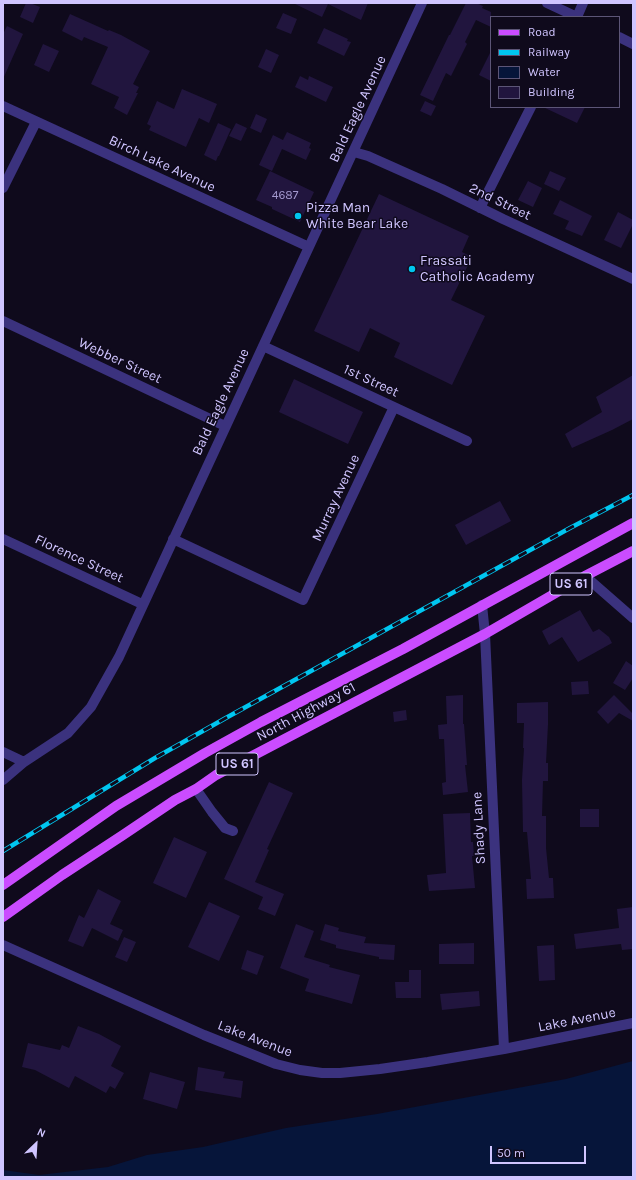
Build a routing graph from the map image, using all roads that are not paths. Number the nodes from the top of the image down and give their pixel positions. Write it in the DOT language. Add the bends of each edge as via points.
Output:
graph roads {
  1 [pos="422,3"];
  2 [pos="547,3"];
  3 [pos="583,3"];
  4 [pos="575,16"];
  5 [pos="577,16"];
  6 [pos="620,38"];
  7 [pos="633,44"];
  8 [pos="3,106"];
  9 [pos="530,108"];
  10 [pos="36,122"];
  11 [pos="354,152"];
  12 [pos="3,188"];
  13 [pos="480,208"];
  14 [pos="309,247"];
  15 [pos="633,279"];
  16 [pos="3,321"];
  17 [pos="263,346"];
  18 [pos="394,408"];
  19 [pos="225,426"];
  20 [pos="467,442"];
  21 [pos="633,523"];
  22 [pos="3,539"];
  23 [pos="173,539"];
  24 [pos="633,551"];
  25 [pos="585,576"];
  26 [pos="142,604"];
  27 [pos="482,606"];
  28 [pos="633,618"];
  29 [pos="485,634"];
  30 [pos="3,752"];
  31 [pos="24,762"];
  32 [pos="3,780"];
  33 [pos="196,788"];
  34 [pos="233,831"];
  35 [pos="3,885"];
  36 [pos="3,917"];
  37 [pos="3,944"];
  38 [pos="633,1023"];
  39 [pos="504,1049"];
  1 -- 11 [label="street, Bald Eagle Avenue"];
  2 -- 4 [label="street"];
  3 -- 5 [label="street"];
  6 -- 7 [label="street"];
  8 -- 10 [label="street, Birch Lake Avenue"];
  9 -- 13 [label="street"];
  10 -- 12 [label="street"];
  10 -- 14 [label="street, Birch Lake Avenue"];
  11 -- 13 [label="street, 2nd Street" via="368,156"];
  11 -- 14 [label="street, Bald Eagle Avenue"];
  13 -- 15 [label="street, 2nd Street"];
  14 -- 17 [label="street, Bald Eagle Avenue"];
  16 -- 19 [label="street, Webber Street"];
  17 -- 18 [label="street, 1st Street"];
  17 -- 19 [label="street, Bald Eagle Avenue"];
  18 -- 20 [label="street, 1st Street"];
  18 -- 23 [label="street, Murray Avenue" via="303,600"];
  19 -- 23 [label="street, Bald Eagle Avenue"];
  21 -- 27 [label="main road, North Highway 61 / US 61"];
  22 -- 26 [label="street, Florence Street"];
  23 -- 26 [label="street, Bald Eagle Avenue"];
  24 -- 25 [label="main road, North Highway 61 / US 61"];
  25 -- 28 [label="street"];
  25 -- 29 [label="main road, North Highway 61 / US 61"];
  26 -- 31 [label="street, Bald Eagle Avenue" via="119,657 91,706 68,733"];
  27 -- 29 [label="street, Shady Lane"];
  27 -- 35 [label="main road, North Highway 61 / US 61" via="200,756 116,806"];
  29 -- 33 [label="main road, North Highway 61 / US 61" via="216,775"];
  29 -- 39 [label="street, Shady Lane"];
  30 -- 31 [label="street"];
  31 -- 32 [label="street, Bald Eagle Avenue"];
  33 -- 34 [label="street" via="225,828"];
  33 -- 36 [label="main road, North Highway 61 / US 61" via="62,875"];
  37 -- 39 [label="street, Lake Avenue" via="204,1035 276,1064 300,1070 323,1073 354,1072"];
  38 -- 39 [label="street, Lake Avenue"];
}
